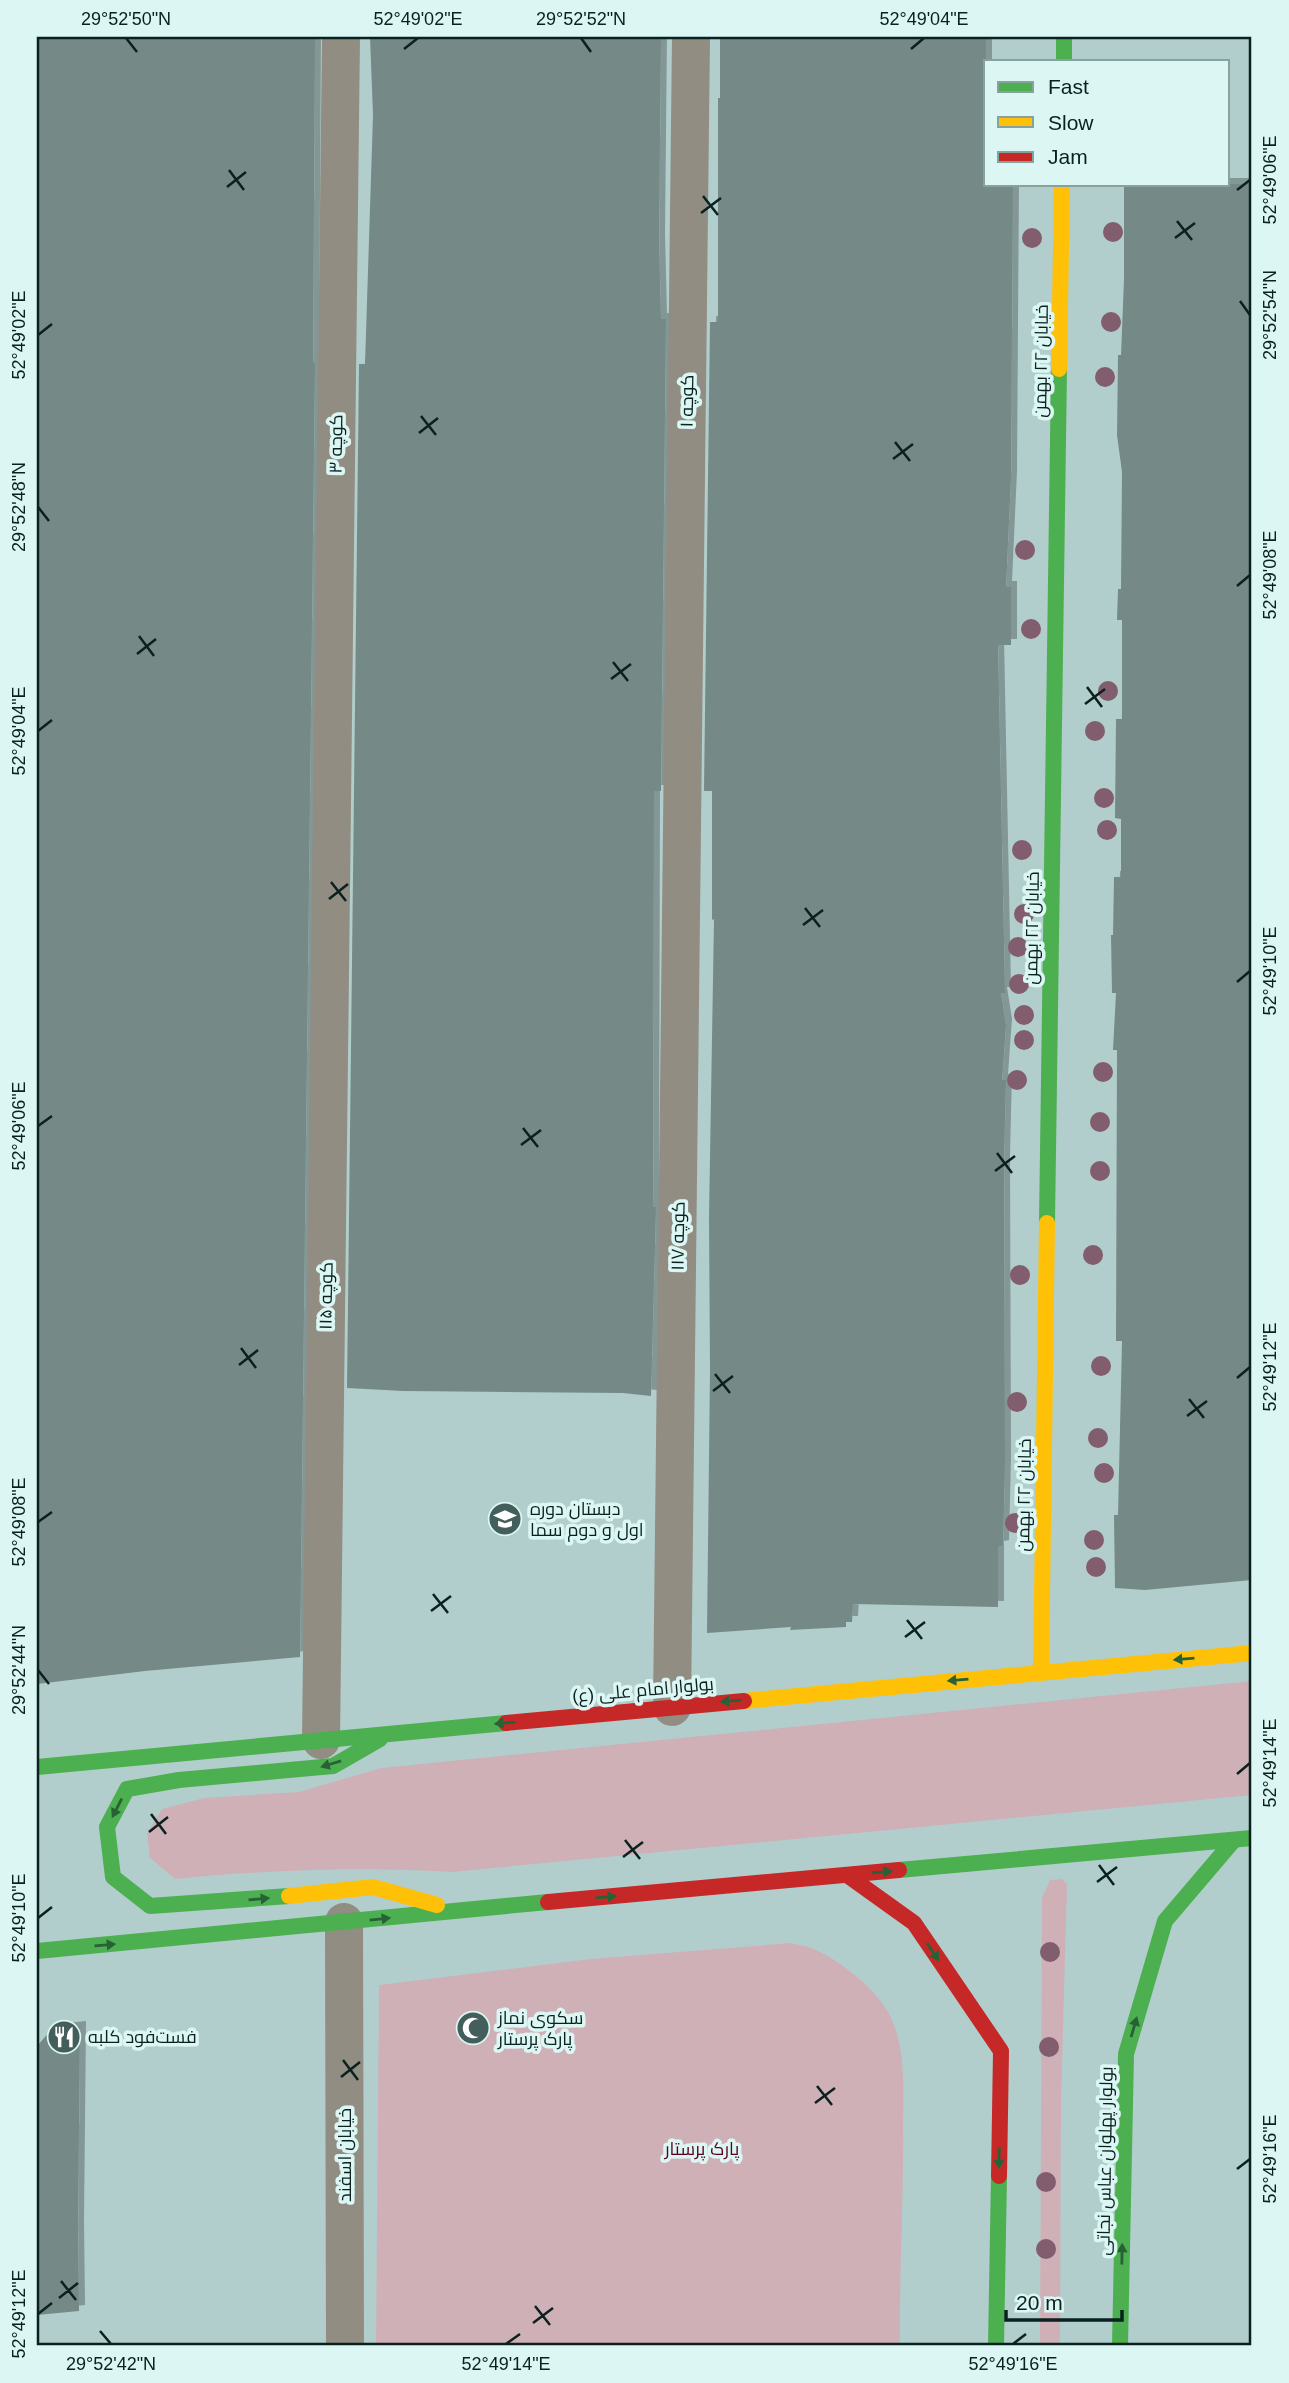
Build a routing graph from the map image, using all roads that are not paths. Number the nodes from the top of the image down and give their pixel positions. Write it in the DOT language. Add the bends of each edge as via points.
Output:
graph roads {
  1 [pos="341,37"];
  2 [pos="691,37"];
  3 [pos="1065,37"];
  4 [pos="1064,60"];
  5 [pos="1062,186"];
  6 [pos="683,766"];
  7 [pos="331,852"];
  8 [pos="1252,1653"];
  9 [pos="1041,1672"];
  10 [pos="672,1707"];
  11 [pos="391,1733"];
  12 [pos="321,1740"];
  13 [pos="37,1766"];
  14 [pos="1252,1838"];
  15 [pos="1234,1840"];
  16 [pos="847,1875"];
  17 [pos="458,1910"];
  18 [pos="344,1922"];
  19 [pos="37,1951"];
  20 [pos="345,2346"];
  21 [pos="996,2346"];
  22 [pos="1120,2346"];
  1 -- 7 [label="street, کوچه ۳"];
  2 -- 6 [label="street, کوچه ۱"];
  3 -- 4 [label="main road"];
  5 -- 9 [label="main road, خیابان ۲۲ بهمن"];
  6 -- 10 [label="street, کوچه ۱۱۷"];
  7 -- 12 [label="street, کوچه ۱۱۵"];
  8 -- 9 [label="main road, بولوار امام علی (ع), one-way"];
  9 -- 10 [label="main road, بولوار امام علی (ع), one-way"];
  10 -- 11 [label="main road, بولوار امام علی (ع), one-way"];
  11 -- 12 [label="main road, بولوار امام علی (ع)"];
  11 -- 17 [label="main road, one-way" via="333,1766 127,1789 107,1827 113,1877 150,1906 373,1887"];
  12 -- 13 [label="main road, بولوار امام علی (ع)"];
  14 -- 15 [label="main road"];
  16 -- 15 [label="main road, one-way"];
  22 -- 15 [label="main road, بولوار پهلوان عباس نجاتی, one-way" via="1126,2054 1164,1922"];
  17 -- 16 [label="main road, one-way"];
  16 -- 21 [label="main road, one-way" via="914,1923 1001,2051"];
  18 -- 17 [label="main road, one-way"];
  19 -- 18 [label="main road, one-way"];
  18 -- 20 [label="street, خیابان اسفند"];
}
